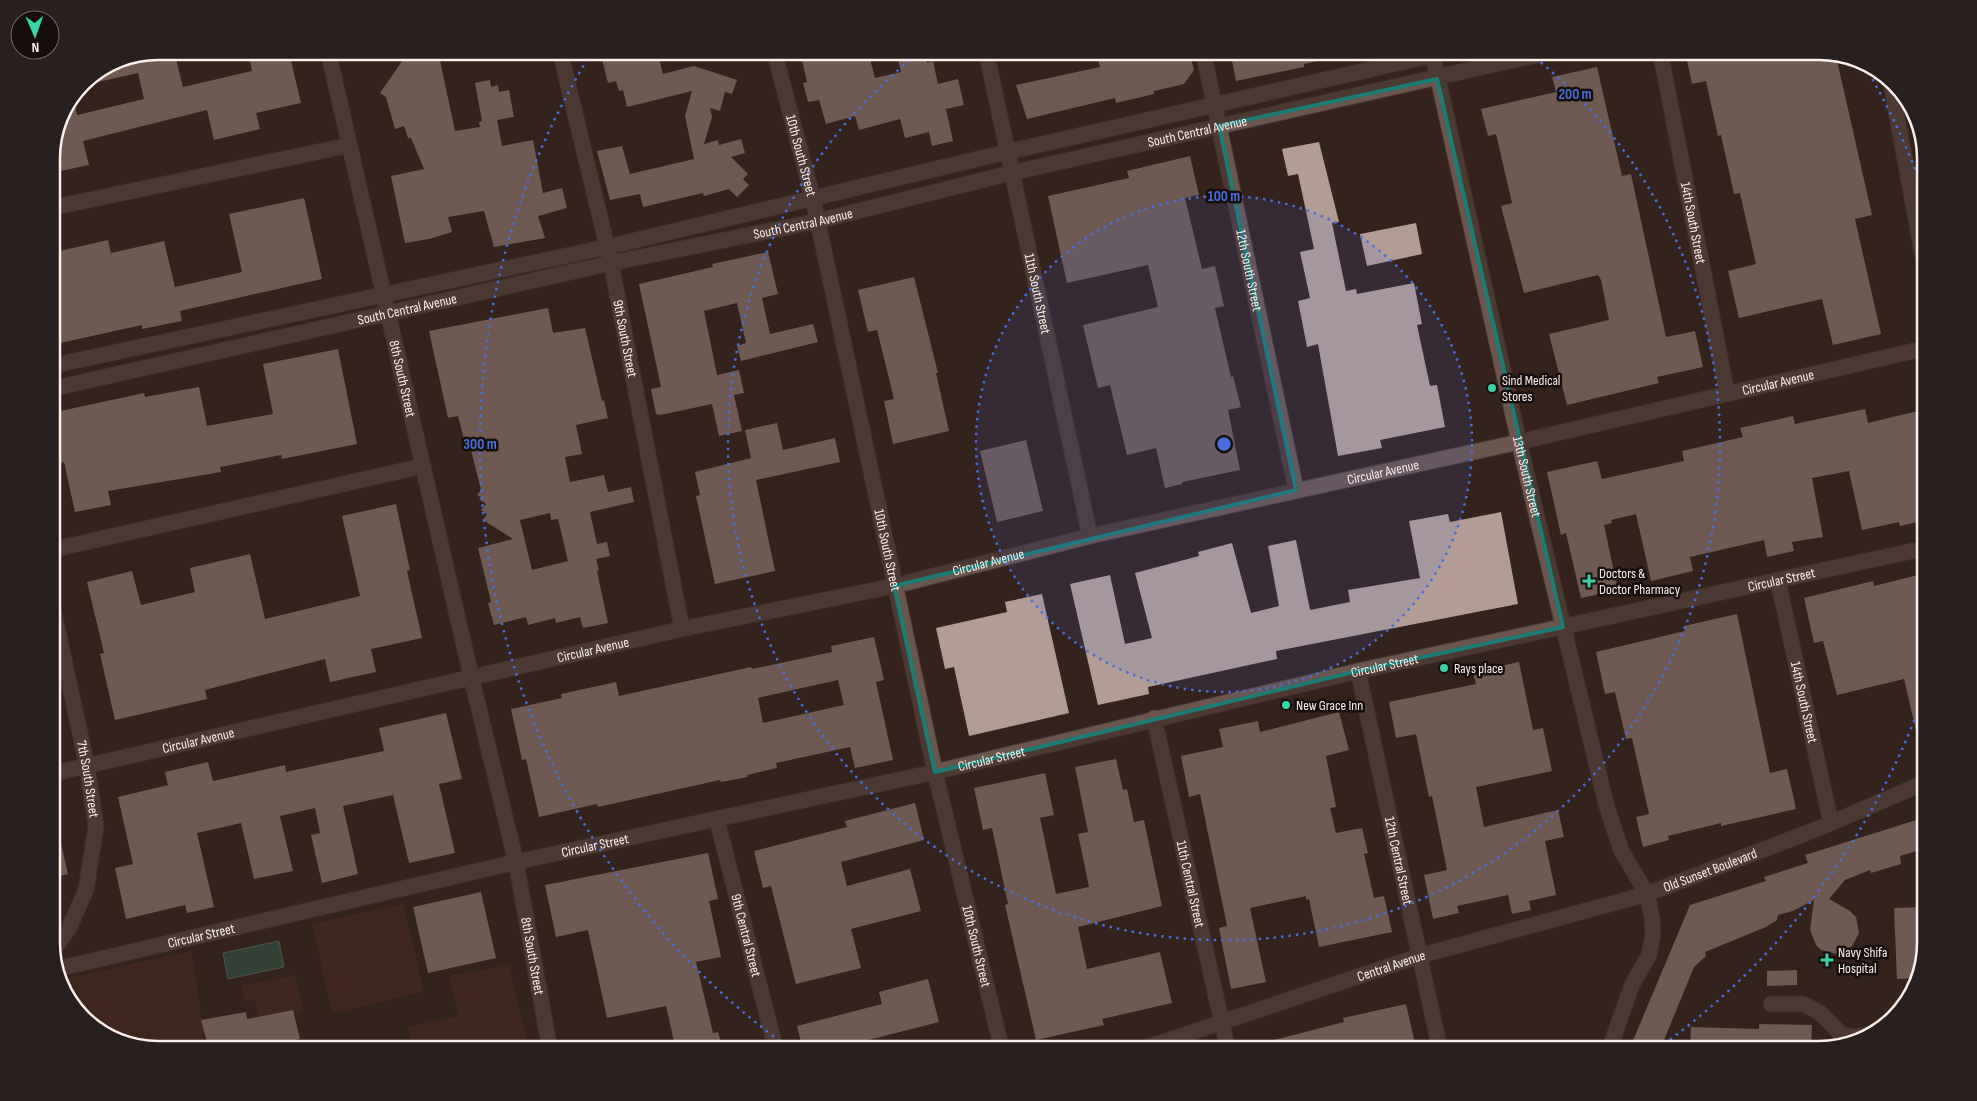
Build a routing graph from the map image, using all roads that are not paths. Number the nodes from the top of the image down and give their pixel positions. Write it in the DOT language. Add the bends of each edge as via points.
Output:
graph roads {
  1 [pos="330,60"];
  2 [pos="562,60"];
  3 [pos="776,60"];
  4 [pos="988,60"];
  5 [pos="1205,60"];
  6 [pos="1402,60"];
  7 [pos="1433,60"];
  8 [pos="1516,60"];
  9 [pos="1662,60"];
  10 [pos="1437,79"];
  11 [pos="1893,93"];
  12 [pos="1214,104"];
  13 [pos="1219,126"];
  14 [pos="350,145"];
  15 [pos="1007,152"];
  16 [pos="1011,173"];
  17 [pos="813,198"];
  18 [pos="60,206"];
  19 [pos="818,221"];
  20 [pos="1917,225"];
  21 [pos="607,247"];
  22 [pos="611,263"];
  23 [pos="384,294"];
  24 [pos="388,314"];
  25 [pos="1917,350"];
  26 [pos="60,364"];
  27 [pos="60,387"];
  28 [pos="1727,394"];
  29 [pos="1519,442"];
  30 [pos="423,466"];
  31 [pos="1296,490"];
  32 [pos="1090,536"];
  33 [pos="60,548"];
  34 [pos="1917,550"];
  35 [pos="1778,581"];
  36 [pos="894,586"];
  37 [pos="1563,627"];
  38 [pos="682,629"];
  39 [pos="60,637"];
  40 [pos="1358,671"];
  41 [pos="471,676"];
  42 [pos="1154,718"];
  43 [pos="87,766"];
  44 [pos="60,772"];
  45 [pos="935,772"];
  46 [pos="1917,786"];
  47 [pos="717,820"];
  48 [pos="1831,823"];
  49 [pos="516,862"];
  50 [pos="1647,894"];
  51 [pos="60,941"];
  52 [pos="1419,956"];
  53 [pos="64,969"];
  54 [pos="1771,1004"];
  55 [pos="1222,1023"];
  56 [pos="1852,1035"];
  57 [pos="548,1041"];
  58 [pos="774,1041"];
  59 [pos="1000,1041"];
  60 [pos="1167,1041"];
  61 [pos="1226,1041"];
  62 [pos="1438,1041"];
  63 [pos="1612,1041"];
  1 -- 14 [label="street, 8th South Street"];
  2 -- 21 [label="street, 9th South Street"];
  3 -- 17 [label="street, 10th South Street"];
  4 -- 15 [label="street, 11th South Street"];
  5 -- 12 [label="street, 12th South Street"];
  6 -- 12 [label="street"];
  7 -- 10 [label="street, 13th South Street"];
  8 -- 10 [label="street, South Central Avenue"];
  9 -- 28 [label="street, 14th South Street"];
  10 -- 13 [label="street, South Central Avenue"];
  10 -- 29 [label="street, 13th South Street"];
  11 -- 20 [label="street"];
  12 -- 13 [label="street, 12th South Street"];
  12 -- 15 [label="street"];
  13 -- 16 [label="street, South Central Avenue"];
  13 -- 31 [label="street, 12th South Street"];
  14 -- 18 [label="street"];
  14 -- 23 [label="street, 8th South Street"];
  15 -- 16 [label="street, 11th South Street"];
  15 -- 17 [label="street"];
  16 -- 19 [label="street, South Central Avenue"];
  16 -- 32 [label="street, 11th South Street"];
  17 -- 19 [label="street, 10th South Street"];
  17 -- 21 [label="street"];
  19 -- 22 [label="street, South Central Avenue"];
  19 -- 36 [label="street, 10th South Street"];
  21 -- 22 [label="street, 9th South Street"];
  21 -- 23 [label="street"];
  22 -- 24 [label="street, South Central Avenue"];
  22 -- 38 [label="street, 9th South Street"];
  23 -- 24 [label="street, 8th South Street"];
  23 -- 26 [label="street"];
  24 -- 27 [label="street, South Central Avenue"];
  24 -- 30 [label="street, 8th South Street"];
  25 -- 28 [label="street, Circular Avenue"];
  28 -- 29 [label="street, Circular Avenue"];
  29 -- 31 [label="street, Circular Avenue"];
  29 -- 37 [label="street, 13th South Street"];
  30 -- 33 [label="street"];
  30 -- 41 [label="street, 8th South Street"];
  31 -- 32 [label="street, Circular Avenue"];
  32 -- 36 [label="street, Circular Avenue"];
  34 -- 35 [label="street, Circular Street"];
  35 -- 37 [label="street, Circular Street"];
  35 -- 48 [label="street, 14th South Street"];
  36 -- 38 [label="street, Circular Avenue"];
  36 -- 45 [label="street, 10th South Street"];
  37 -- 40 [label="street, Circular Street"];
  37 -- 50 [label="street, 13th South Street" via="1615,834"];
  38 -- 41 [label="street, Circular Avenue"];
  39 -- 43 [label="street, 7th South Street"];
  40 -- 42 [label="street, Circular Street"];
  40 -- 52 [label="street, 12th Central Street"];
  41 -- 43 [label="street, Circular Avenue"];
  41 -- 49 [label="street, 8th South Street"];
  42 -- 45 [label="street, Circular Street"];
  42 -- 55 [label="street, 11th Central Street"];
  43 -- 44 [label="street, Circular Avenue"];
  43 -- 51 [label="street, 7th South Street" via="96,826 86,890 70,928"];
  45 -- 47 [label="street, Circular Street"];
  45 -- 59 [label="street, 10th South Street"];
  46 -- 48 [label="street, Old Sunset Boulevard"];
  47 -- 49 [label="street, Circular Street"];
  47 -- 58 [label="street, 9th Central Street"];
  48 -- 50 [label="street, Old Sunset Boulevard"];
  49 -- 53 [label="street, Circular Street"];
  49 -- 57 [label="street, 8th South Street"];
  50 -- 52 [label="street, Central Avenue"];
  50 -- 63 [label="street, Old Sunset Boulevard" via="1653,935 1649,956 1632,985"];
  52 -- 55 [label="street, Central Avenue"];
  52 -- 62 [label="street, 12th Central Street"];
  54 -- 56 [label="street" via="1803,1004 1819,1012 1842,1034"];
  55 -- 60 [label="street, Central Avenue"];
  55 -- 61 [label="street, 11th Central Street"];
}
